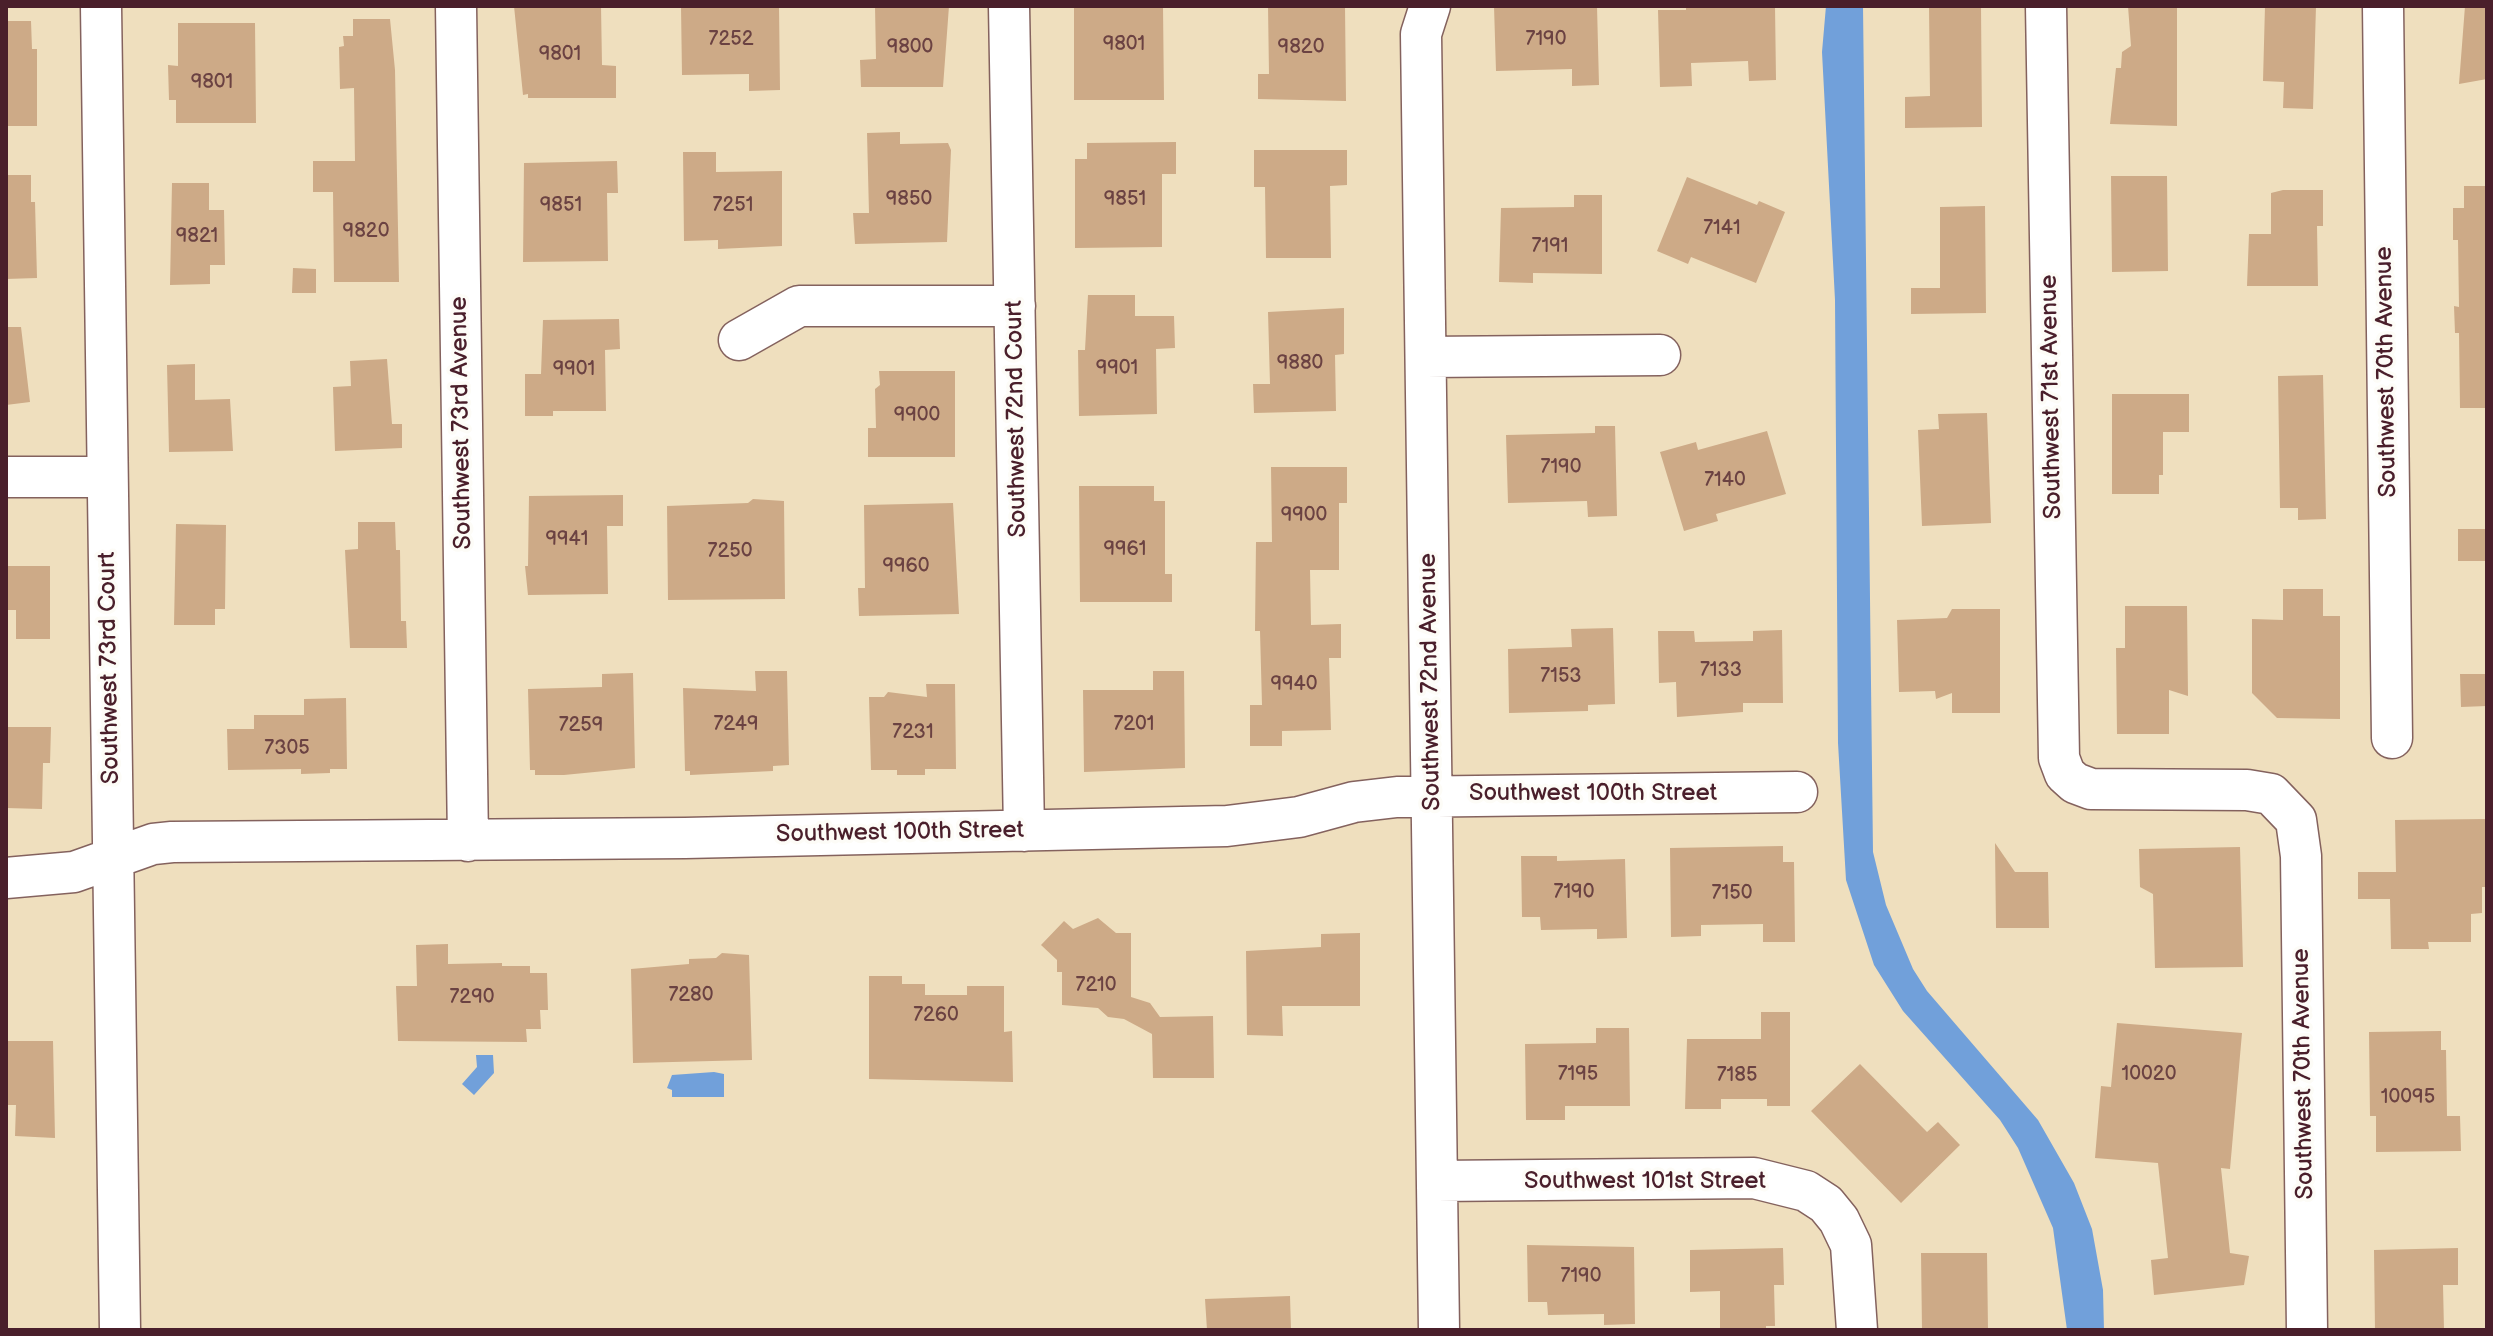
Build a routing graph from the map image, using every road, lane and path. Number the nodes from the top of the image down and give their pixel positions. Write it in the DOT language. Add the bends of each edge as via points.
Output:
graph roads {
  1 [pos="101,6"];
  2 [pos="456,6"];
  3 [pos="1009,6"];
  4 [pos="2046,6"];
  5 [pos="2383,6"];
  6 [pos="1420,15"];
  7 [pos="1015,306"];
  8 [pos="739,340"];
  9 [pos="1660,355"];
  10 [pos="1426,357"];
  11 [pos="6,477"];
  12 [pos="107,477"];
  13 [pos="2392,738"];
  14 [pos="1797,792"];
  15 [pos="1432,796"];
  16 [pos="2296,820"];
  17 [pos="1024,831"];
  18 [pos="468,841"];
  19 [pos="112,857"];
  20 [pos="6,878"];
  21 [pos="1437,1181"];
  22 [pos="120,1330"];
  23 [pos="1439,1330"];
  24 [pos="1857,1330"];
  25 [pos="2307,1330"];
  1 -- 12 [label="street, Southwest 73rd Court"];
  2 -- 18 [label="street, Southwest 73rd Avenue"];
  3 -- 7 [label="street, Southwest 72nd Court"];
  4 -- 16 [label="street, Southwest 71st Avenue" via="2059,758 2075,783 2111,791 2271,794"];
  5 -- 13 [label="street, Southwest 70th Avenue"];
  6 -- 10 [label="street, Southwest 72nd Avenue"];
  7 -- 8 [label="street" via="799,306"];
  7 -- 17 [label="street, Southwest 72nd Court"];
  9 -- 10 [label="street"];
  10 -- 15 [label="street, Southwest 72nd Avenue"];
  11 -- 12 [label="street"];
  12 -- 19 [label="street, Southwest 73rd Court"];
  14 -- 15 [label="street, Southwest 100th Street"];
  15 -- 17 [label="street, Southwest 100th Street" via="1374,799 1245,826"];
  15 -- 21 [label="street, Southwest 72nd Avenue"];
  16 -- 25 [label="street, Southwest 70th Avenue" via="2301,856"];
  17 -- 18 [label="street, Southwest 100th Street"];
  18 -- 19 [label="street, Southwest 100th Street" via="187,842 153,844"];
  19 -- 20 [label="street, Southwest 100th Street" via="74,872"];
  19 -- 22 [label="street, Southwest 73rd Court"];
  21 -- 23 [label="street, Southwest 72nd Avenue"];
  21 -- 24 [label="street, Southwest 101st Street" via="1754,1178 1806,1191 1826,1204 1851,1245"];
}
